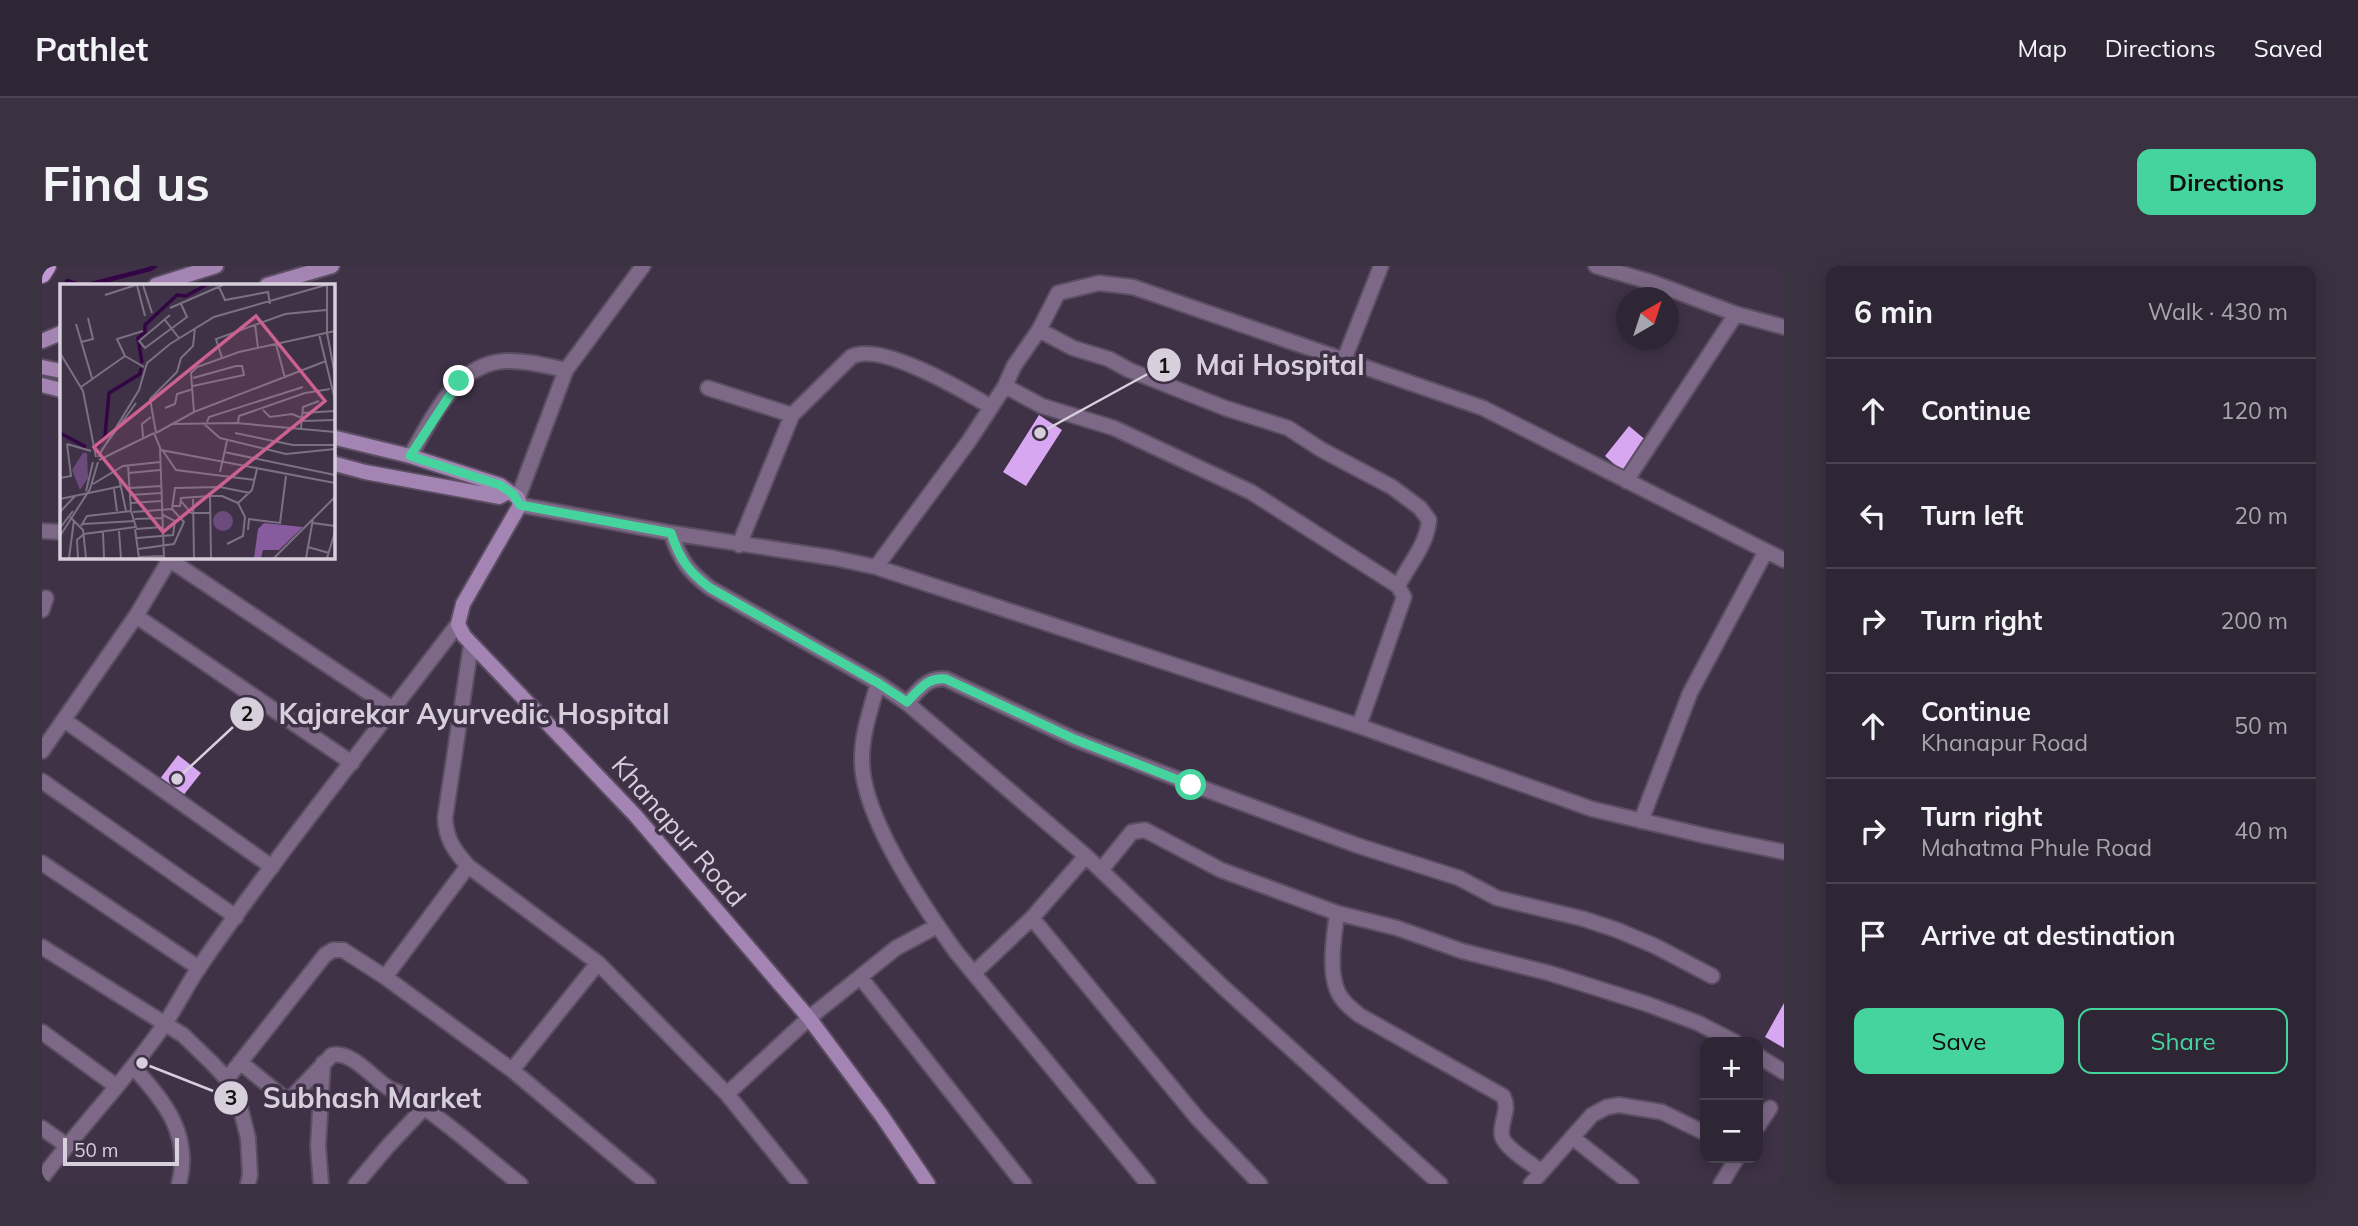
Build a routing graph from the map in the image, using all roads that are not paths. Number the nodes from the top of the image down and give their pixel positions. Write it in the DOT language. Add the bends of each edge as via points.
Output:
graph roads {
  1 [pos="47,266"];
  2 [pos="216,266"];
  3 [pos="332,266"];
  4 [pos="643,266"];
  5 [pos="1381,266"];
  6 [pos="1596,266"];
  7 [pos="42,274"];
  8 [pos="159,284"];
  9 [pos="270,284"];
  10 [pos="1736,314"];
  11 [pos="1784,327"];
  12 [pos="1039,330"];
  13 [pos="60,332"];
  14 [pos="42,341"];
  15 [pos="1344,360"];
  16 [pos="42,367"];
  17 [pos="566,370"];
  18 [pos="60,371"];
  19 [pos="42,385"];
  20 [pos="1005,386"];
  21 [pos="708,388"];
  22 [pos="60,390"];
  23 [pos="991,407"];
  24 [pos="792,415"];
  25 [pos="334,437"];
  26 [pos="410,456"];
  27 [pos="334,464"];
  28 [pos="1626,481"];
  29 [pos="515,498"];
  30 [pos="42,531"];
  31 [pos="60,532"];
  32 [pos="671,533"];
  33 [pos="740,545"];
  34 [pos="1766,551"];
  35 [pos="167,558"];
  36 [pos="1784,560"];
  37 [pos="876,567"];
  38 [pos="1398,586"];
  39 [pos="136,616"];
  40 [pos="458,624"];
  41 [pos="471,645"];
  42 [pos="878,683"];
  43 [pos="907,702"];
  44 [pos="393,709"];
  45 [pos="64,720"];
  46 [pos="1359,726"];
  47 [pos="42,751"];
  48 [pos="352,764"];
  49 [pos="42,781"];
  50 [pos="1642,821"];
  51 [pos="1784,852"];
  52 [pos="1086,856"];
  53 [pos="42,863"];
  54 [pos="468,866"];
  55 [pos="272,867"];
  56 [pos="1101,870"];
  57 [pos="1338,913"];
  58 [pos="236,917"];
  59 [pos="1032,918"];
  60 [pos="937,926"];
  61 [pos="42,947"];
  62 [pos="597,963"];
  63 [pos="199,968"];
  64 [pos="974,973"];
  65 [pos="1712,975"];
  66 [pos="385,977"];
  67 [pos="861,978"];
  68 [pos="809,1018"];
  69 [pos="165,1024"];
  70 [pos="42,1032"];
  71 [pos="1725,1037"];
  72 [pos="1763,1059"];
  73 [pos="240,1062"];
  74 [pos="323,1063"];
  75 [pos="133,1067"];
  76 [pos="512,1070"];
  77 [pos="1784,1072"];
  78 [pos="227,1079"];
  79 [pos="116,1086"];
  80 [pos="727,1094"];
  81 [pos="424,1108"];
  82 [pos="1770,1108"];
  83 [pos="1763,1118"];
  84 [pos="42,1128"];
  85 [pos="1700,1131"];
  86 [pos="1572,1138"];
  87 [pos="66,1145"];
  88 [pos="1734,1163"];
  89 [pos="1541,1171"];
  90 [pos="42,1178"];
  91 [pos="179,1184"];
  92 [pos="248,1184"];
  93 [pos="321,1184"];
  94 [pos="356,1184"];
  95 [pos="520,1184"];
  96 [pos="648,1184"];
  97 [pos="800,1184"];
  98 [pos="928,1184"];
  99 [pos="1024,1184"];
  100 [pos="1148,1184"];
  101 [pos="1261,1184"];
  102 [pos="1440,1184"];
  103 [pos="1531,1184"];
  104 [pos="1631,1184"];
  105 [pos="1721,1184"];
  1 -- 7 [label="main road"];
  2 -- 8 [label="main road"];
  3 -- 9 [label="main road"];
  4 -- 17 [label="street"];
  5 -- 15 [label="street"];
  6 -- 10 [label="street"];
  10 -- 11 [label="street"];
  10 -- 28 [label="street"];
  12 -- 15 [label="street" via="1058,293 1099,283 1133,287"];
  12 -- 20 [label="street"];
  12 -- 38 [label="street" via="1225,408 1288,428 1392,486 1429,520 1428,533"];
  13 -- 14 [label="main road"];
  15 -- 28 [label="street" via="1483,408"];
  16 -- 18 [label="main road"];
  17 -- 26 [label="street" via="507,360 474,369 459,381"];
  17 -- 29 [label="street"];
  19 -- 22 [label="main road"];
  20 -- 23 [label="street"];
  20 -- 38 [label="street" via="1042,406 1114,429 1251,492"];
  21 -- 24 [label="street"];
  23 -- 24 [label="street" via="932,373 859,353"];
  23 -- 37 [label="street"];
  24 -- 33 [label="street"];
  25 -- 26 [label="main road"];
  26 -- 29 [label="main road" via="500,485"];
  27 -- 29 [label="main road"];
  28 -- 34 [label="street"];
  29 -- 32 [label="street"];
  29 -- 40 [label="main road" via="463,604"];
  30 -- 31 [label="street"];
  32 -- 33 [label="street"];
  32 -- 42 [label="street" via="691,573 710,588"];
  33 -- 37 [label="street"];
  34 -- 36 [label="street"];
  34 -- 50 [label="street" via="1690,693"];
  35 -- 39 [label="street"];
  35 -- 44 [label="street"];
  37 -- 46 [label="street"];
  38 -- 46 [label="street" via="1404,597"];
  39 -- 45 [label="street"];
  39 -- 48 [label="street"];
  40 -- 41 [label="main road, Khanapur Road"];
  40 -- 44 [label="street"];
  41 -- 54 [label="street" via="446,818 451,846"];
  41 -- 68 [label="main road, Khanapur Road" via="635,815"];
  42 -- 43 [label="street"];
  42 -- 60 [label="street" via="863,745 869,799"];
  43 -- 52 [label="street"];
  43 -- 65 [label="street" via="927,682 946,679 1074,739 1356,845 1459,878 1497,898 1617,930"];
  44 -- 48 [label="street"];
  45 -- 47 [label="street"];
  45 -- 55 [label="street"];
  46 -- 50 [label="street" via="1592,809"];
  48 -- 55 [label="street"];
  49 -- 58 [label="street"];
  50 -- 51 [label="street"];
  52 -- 56 [label="street"];
  52 -- 59 [label="street"];
  53 -- 63 [label="street"];
  54 -- 62 [label="street"];
  54 -- 66 [label="street"];
  55 -- 58 [label="street"];
  56 -- 57 [label="street" via="1132,832 1145,830 1221,870"];
  56 -- 102 [label="street"];
  57 -- 71 [label="street" via="1647,1004"];
  57 -- 89 [label="street" via="1332,949 1341,998 1359,1015 1503,1096 1507,1104 1502,1135 1507,1145"];
  58 -- 63 [label="street"];
  59 -- 64 [label="street"];
  59 -- 101 [label="street" via="1198,1119"];
  60 -- 64 [label="street"];
  60 -- 67 [label="street" via="896,948"];
  61 -- 69 [label="street"];
  62 -- 76 [label="street"];
  62 -- 80 [label="street"];
  63 -- 69 [label="street"];
  64 -- 100 [label="street"];
  66 -- 73 [label="street" via="352,954 333,950"];
  66 -- 76 [label="street"];
  67 -- 68 [label="street"];
  67 -- 99 [label="street"];
  68 -- 80 [label="street"];
  68 -- 98 [label="main road, Khanapur Road"];
  69 -- 75 [label="street"];
  69 -- 78 [label="street" via="198,1047"];
  70 -- 79 [label="street"];
  72 -- 77 [label="street"];
  73 -- 74 [label="street" via="285,1098 291,1098"];
  73 -- 78 [label="street"];
  74 -- 81 [label="street" via="332,1055 344,1055"];
  74 -- 93 [label="street" via="318,1146"];
  75 -- 79 [label="street"];
  75 -- 91 [label="street" via="172,1114 181,1142"];
  76 -- 96 [label="street"];
  78 -- 92 [label="street" via="239,1102 248,1138"];
  79 -- 87 [label="street"];
  80 -- 97 [label="street"];
  81 -- 94 [label="street"];
  81 -- 95 [label="street"];
  82 -- 83 [label="street"];
  84 -- 87 [label="street"];
  85 -- 86 [label="street" via="1662,1112 1619,1105 1592,1115"];
  86 -- 89 [label="street"];
  86 -- 104 [label="street"];
  87 -- 90 [label="street"];
  88 -- 105 [label="street"];
  89 -- 103 [label="street"];
}
